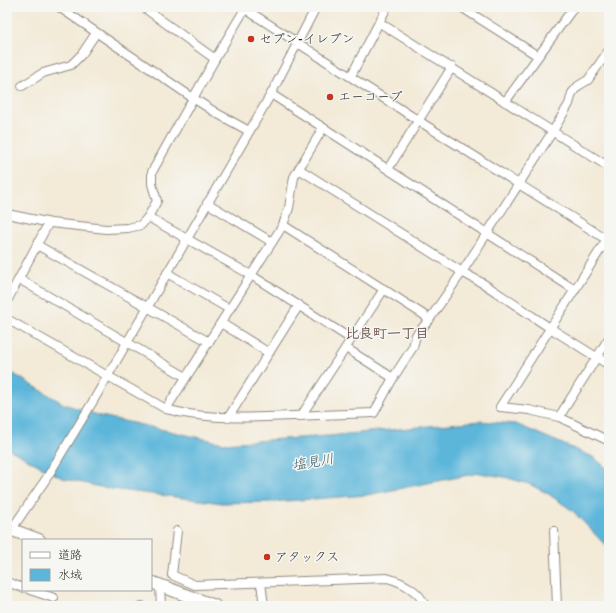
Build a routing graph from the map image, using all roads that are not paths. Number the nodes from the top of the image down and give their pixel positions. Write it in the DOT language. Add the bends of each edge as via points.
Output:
graph roads {
  1 [pos="60,7"];
  2 [pos="143,7"];
  3 [pos="316,7"];
  4 [pos="387,7"];
  5 [pos="461,7"];
  6 [pos="245,8"];
  7 [pos="570,8"];
  8 [pos="380,23"];
  9 [pos="96,33"];
  10 [pos="297,43"];
  11 [pos="609,50"];
  12 [pos="538,56"];
  13 [pos="215,58"];
  14 [pos="452,68"];
  15 [pos="351,76"];
  16 [pos="22,86"];
  17 [pos="271,94"];
  18 [pos="193,98"];
  19 [pos="505,102"];
  20 [pos="419,121"];
  21 [pos="323,128"];
  22 [pos="250,131"];
  23 [pos="553,131"];
  24 [pos="609,167"];
  25 [pos="299,169"];
  26 [pos="388,169"];
  27 [pos="520,183"];
  28 [pos="207,203"];
  29 [pos="7,214"];
  30 [pos="148,217"];
  31 [pos="47,223"];
  32 [pos="282,225"];
  33 [pos="487,232"];
  34 [pos="187,238"];
  35 [pos="608,238"];
  36 [pos="272,242"];
  37 [pos="37,245"];
  38 [pos="462,272"];
  39 [pos="167,273"];
  40 [pos="251,275"];
  41 [pos="19,279"];
  42 [pos="384,289"];
  43 [pos="575,290"];
  44 [pos="7,301"];
  45 [pos="299,306"];
  46 [pos="147,307"];
  47 [pos="230,309"];
  48 [pos="7,320"];
  49 [pos="429,320"];
  50 [pos="221,323"];
  51 [pos="550,328"];
  52 [pos="609,338"];
  53 [pos="352,339"];
  54 [pos="127,342"];
  55 [pos="209,342"];
  56 [pos="346,348"];
  57 [pos="269,353"];
  58 [pos="597,357"];
  59 [pos="609,364"];
  60 [pos="106,376"];
  61 [pos="186,377"];
  62 [pos="393,378"];
  63 [pos="166,409"];
  64 [pos="301,416"];
  65 [pos="559,417"];
  66 [pos="228,418"];
  67 [pos="609,440"];
  68 [pos="177,530"];
  69 [pos="8,531"];
  70 [pos="554,531"];
  71 [pos="36,539"];
  72 [pos="7,582"];
  73 [pos="261,583"];
  74 [pos="156,584"];
  75 [pos="22,588"];
  76 [pos="33,591"];
  77 [pos="54,598"];
  78 [pos="161,606"];
  79 [pos="215,606"];
  80 [pos="264,606"];
  81 [pos="426,606"];
  82 [pos="557,606"];
  1 -- 9 [label="street"];
  2 -- 13 [label="street"];
  3 -- 10 [label="street"];
  4 -- 8 [label="street"];
  5 -- 12 [label="street"];
  6 -- 10 [label="street"];
  6 -- 13 [label="street"];
  7 -- 12 [label="street"];
  8 -- 14 [label="street"];
  8 -- 15 [label="street"];
  9 -- 16 [label="street" via="71,65 43,73"];
  9 -- 18 [label="street"];
  10 -- 15 [label="street"];
  10 -- 17 [label="street"];
  11 -- 23 [label="street" via="588,80 572,93 569,104"];
  12 -- 19 [label="street"];
  13 -- 18 [label="street"];
  14 -- 19 [label="street"];
  14 -- 20 [label="street"];
  15 -- 20 [label="street"];
  17 -- 21 [label="street"];
  17 -- 22 [label="street"];
  18 -- 22 [label="street"];
  18 -- 30 [label="street" via="152,172 156,201"];
  19 -- 23 [label="street"];
  20 -- 26 [label="street"];
  20 -- 27 [label="street"];
  21 -- 25 [label="street"];
  21 -- 26 [label="street"];
  22 -- 28 [label="street"];
  23 -- 24 [label="street"];
  23 -- 27 [label="street"];
  25 -- 32 [label="street" via="294,177 289,208"];
  25 -- 38 [label="street"];
  26 -- 33 [label="street"];
  27 -- 33 [label="street"];
  27 -- 35 [label="street"];
  28 -- 34 [label="street"];
  28 -- 36 [label="street"];
  29 -- 31 [label="street"];
  30 -- 31 [label="street" via="141,224 128,228 106,229"];
  30 -- 34 [label="street"];
  31 -- 37 [label="street"];
  32 -- 36 [label="street"];
  32 -- 42 [label="street"];
  33 -- 38 [label="street"];
  33 -- 43 [label="street"];
  34 -- 39 [label="street"];
  34 -- 40 [label="street"];
  35 -- 43 [label="street"];
  36 -- 40 [label="street"];
  37 -- 41 [label="street"];
  37 -- 46 [label="street"];
  38 -- 49 [label="street"];
  38 -- 51 [label="street"];
  39 -- 46 [label="street"];
  39 -- 47 [label="street"];
  40 -- 45 [label="street"];
  40 -- 47 [label="street"];
  41 -- 44 [label="street"];
  41 -- 54 [label="street"];
  42 -- 49 [label="street"];
  42 -- 53 [label="street"];
  43 -- 51 [label="street"];
  45 -- 53 [label="street"];
  45 -- 57 [label="street"];
  46 -- 54 [label="street"];
  46 -- 55 [label="street"];
  47 -- 50 [label="street"];
  48 -- 60 [label="street"];
  49 -- 62 [label="street" via="416,335 413,347"];
  50 -- 55 [label="street"];
  50 -- 57 [label="street"];
  51 -- 58 [label="street"];
  51 -- 65 [label="street" via="500,407"];
  52 -- 58 [label="street"];
  53 -- 56 [label="street"];
  54 -- 60 [label="street"];
  54 -- 61 [label="street"];
  55 -- 61 [label="street"];
  56 -- 62 [label="street"];
  56 -- 64 [label="street"];
  57 -- 66 [label="street"];
  58 -- 59 [label="street"];
  58 -- 65 [label="street"];
  60 -- 63 [label="street"];
  60 -- 69 [label="street" via="46,479"];
  61 -- 63 [label="street"];
  62 -- 64 [label="street" via="374,412"];
  63 -- 66 [label="street"];
  64 -- 66 [label="street"];
  65 -- 67 [label="street"];
  68 -- 73 [label="street" via="172,575 195,585"];
  69 -- 71 [label="highway"];
  70 -- 82 [label="street"];
  72 -- 75 [label="street"];
  73 -- 80 [label="street"];
  73 -- 81 [label="street" via="387,578 410,588 420,596"];
  74 -- 78 [label="street"];
  74 -- 79 [label="highway"];
  76 -- 77 [label="street"];
}
